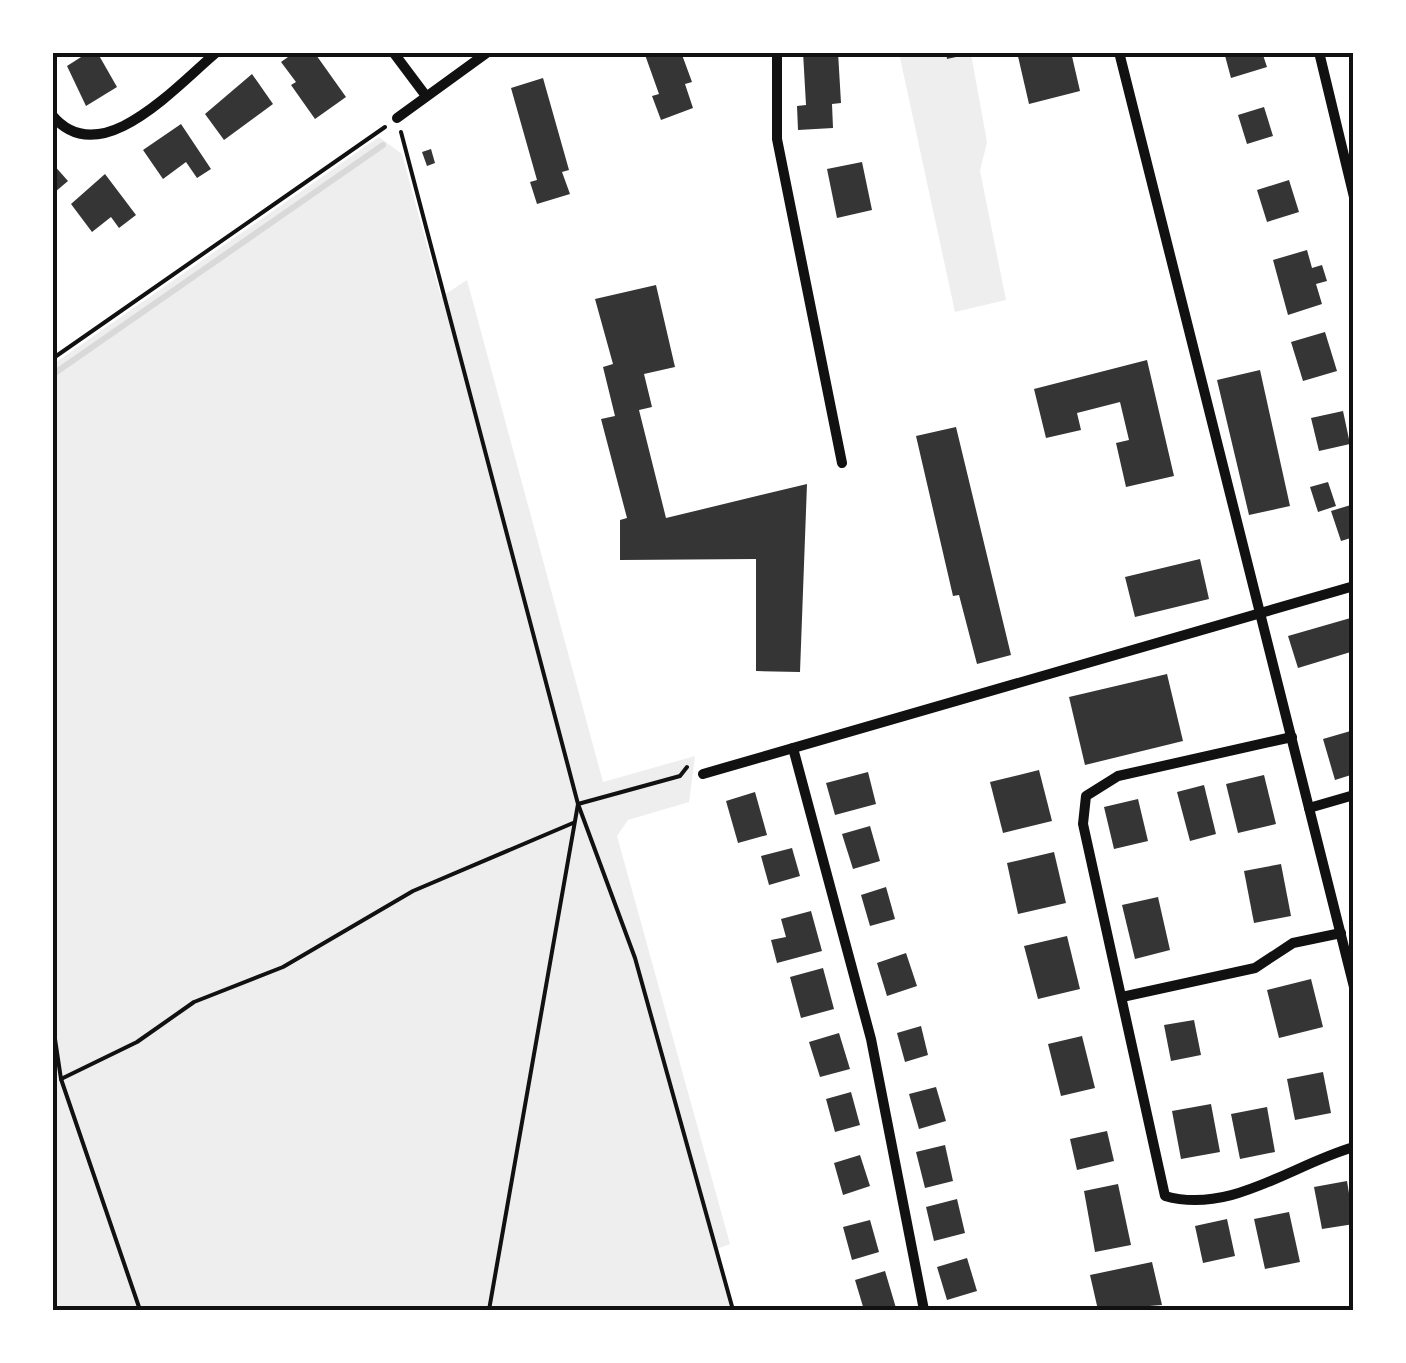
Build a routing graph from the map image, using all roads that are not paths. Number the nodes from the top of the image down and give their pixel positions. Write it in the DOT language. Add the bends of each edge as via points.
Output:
graph roads {
  1 [pos="217,52"];
  2 [pos="393,52"];
  3 [pos="488,52"];
  4 [pos="777,52"];
  5 [pos="1119,52"];
  6 [pos="1319,52"];
  7 [pos="426,96"];
  8 [pos="52,115"];
  9 [pos="397,118"];
  10 [pos="1354,198"];
  11 [pos="842,462"];
  12 [pos="1354,586"];
  13 [pos="1259,616"];
  14 [pos="1292,737"];
  15 [pos="793,748"];
  16 [pos="703,774"];
  17 [pos="1354,795"];
  18 [pos="1309,808"];
  19 [pos="1341,933"];
  20 [pos="1354,988"];
  21 [pos="1122,997"];
  22 [pos="1354,1146"];
  23 [pos="924,1310"];
  1 -- 8 [label="street" via="120,128 94,138 65,130"];
  2 -- 7 [label="street"];
  3 -- 7 [label="street"];
  4 -- 11 [label="street" via="778,140"];
  5 -- 13 [label="street"];
  6 -- 10 [label="street"];
  7 -- 9 [label="street"];
  12 -- 13 [label="street"];
  13 -- 14 [label="street"];
  13 -- 15 [label="street"];
  14 -- 18 [label="street"];
  14 -- 21 [label="street" via="1118,776 1086,796 1083,824"];
  15 -- 16 [label="street"];
  15 -- 23 [label="street" via="872,1039"];
  17 -- 18 [label="street"];
  18 -- 19 [label="street"];
  19 -- 20 [label="street"];
  19 -- 21 [label="street" via="1293,943 1255,968"];
  21 -- 22 [label="street" via="1165,1196 1188,1203 1266,1186 1313,1158"];
}
